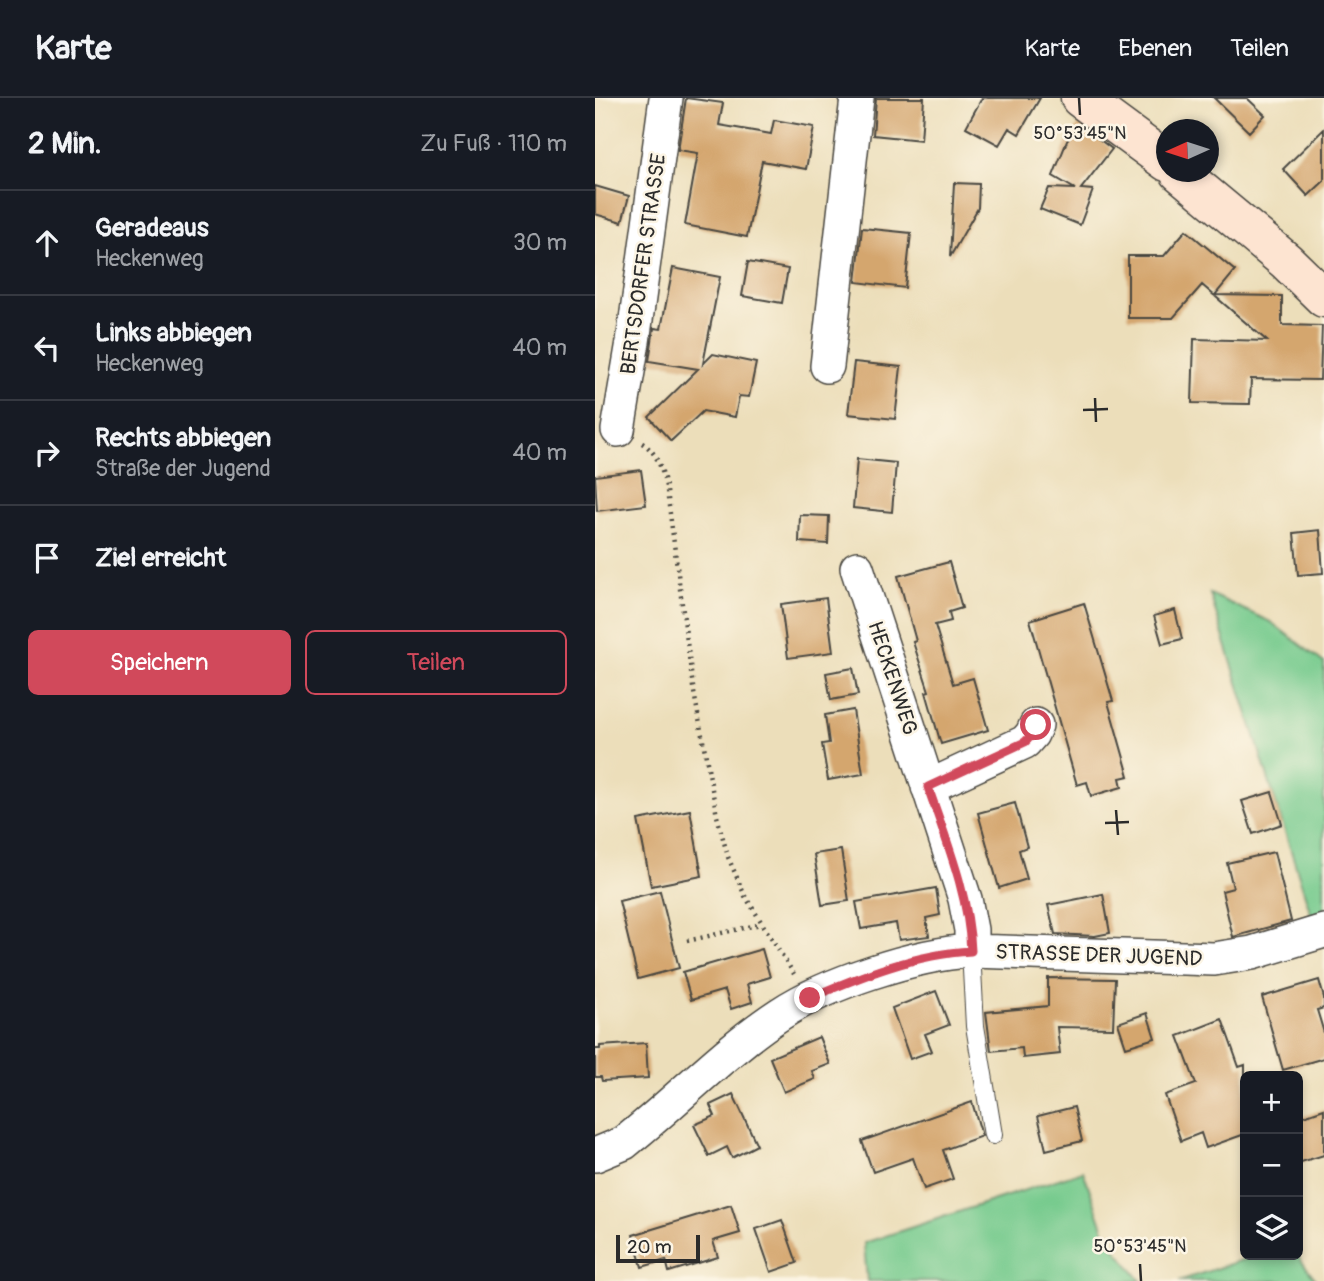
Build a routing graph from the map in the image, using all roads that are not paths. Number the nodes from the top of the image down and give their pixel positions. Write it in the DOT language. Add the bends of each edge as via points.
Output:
graph roads {
  1 [pos="666,98"];
  2 [pos="856,98"];
  3 [pos="1080,98"];
  4 [pos="1156,154"];
  5 [pos="1191,182"];
  6 [pos="1324,298"];
  7 [pos="827,366"];
  8 [pos="618,430"];
  9 [pos="857,568"];
  10 [pos="1036,725"];
  11 [pos="928,787"];
  12 [pos="1324,931"];
  13 [pos="971,951"];
  14 [pos="993,1135"];
  15 [pos="595,1155"];
  1 -- 8 [label="street, BERTSDORFER STRASSE"];
  2 -- 7 [label="street"];
  3 -- 4 [label="main road"];
  5 -- 6 [label="main road"];
  9 -- 11 [label="street, HECKENWEG"];
  10 -- 11 [label="street" via="1025,742"];
  11 -- 13 [label="street, HECKENWEG" via="965,899"];
  12 -- 13 [label="street, STRASSE DER JUGEND" via="1252,953 1214,959"];
  13 -- 14 [label="lane" via="975,1026"];
  13 -- 15 [label="street, STRASSE DER JUGEND" via="879,971 810,998 762,1028 624,1143"];
}
